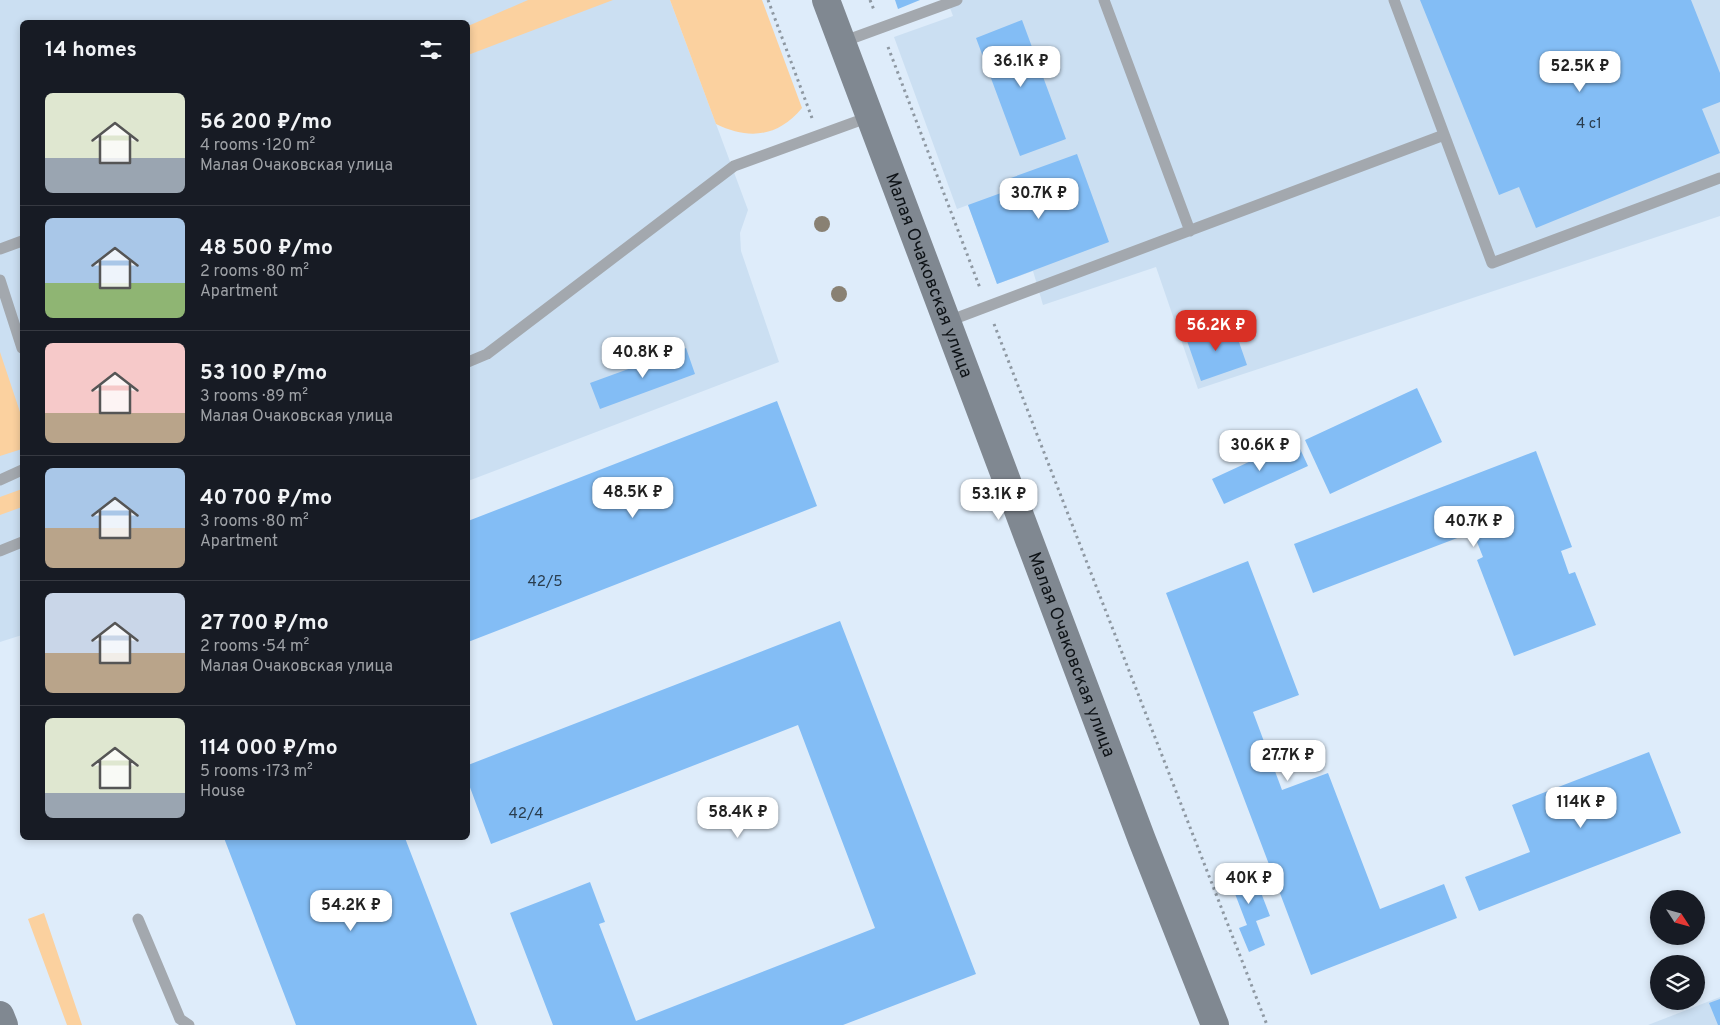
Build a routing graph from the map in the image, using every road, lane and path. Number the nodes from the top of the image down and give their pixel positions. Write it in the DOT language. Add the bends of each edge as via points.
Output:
graph roads {
  1 [pos="768,0"];
  2 [pos="826,0"];
  3 [pos="870,0"];
  4 [pos="957,0"];
  5 [pos="1104,0"];
  6 [pos="1394,0"];
  7 [pos="880,28"];
  8 [pos="842,42"];
  9 [pos="869,117"];
  10 [pos="819,135"];
  11 [pos="1444,135"];
  12 [pos="1720,178"];
  13 [pos="1190,231"];
  14 [pos="20,242"];
  15 [pos="0,249"];
  16 [pos="0,280"];
  17 [pos="987,307"];
  18 [pos="946,322"];
  19 [pos="20,342"];
  20 [pos="470,361"];
  21 [pos="20,471"];
  22 [pos="0,480"];
  23 [pos="20,543"];
  24 [pos="0,551"];
  25 [pos="138,919"];
  26 [pos="0,1015"];
  27 [pos="4,1025"];
  28 [pos="189,1025"];
  29 [pos="1215,1025"];
  30 [pos="1267,1025"];
  1 -- 10 [label="path"];
  2 -- 8 [label="street, Малая Очаковская улица"];
  3 -- 7 [label="path"];
  4 -- 7 [label="lane"];
  5 -- 13 [label="lane"];
  6 -- 11 [label="lane"];
  7 -- 8 [label="lane"];
  7 -- 17 [label="path"];
  8 -- 9 [label="street, Малая Очаковская улица"];
  9 -- 10 [label="lane"];
  9 -- 18 [label="street, Малая Очаковская улица"];
  10 -- 20 [label="lane" via="734,166 487,354"];
  11 -- 12 [label="lane" via="1492,263"];
  11 -- 13 [label="lane"];
  13 -- 17 [label="lane"];
  14 -- 15 [label="lane"];
  16 -- 19 [label="lane"];
  17 -- 18 [label="lane"];
  17 -- 30 [label="path"];
  18 -- 29 [label="street, Малая Очаковская улица"];
  21 -- 22 [label="lane"];
  23 -- 24 [label="lane"];
  25 -- 28 [label="lane" via="180,1019"];
  26 -- 27 [label="street"];
}
